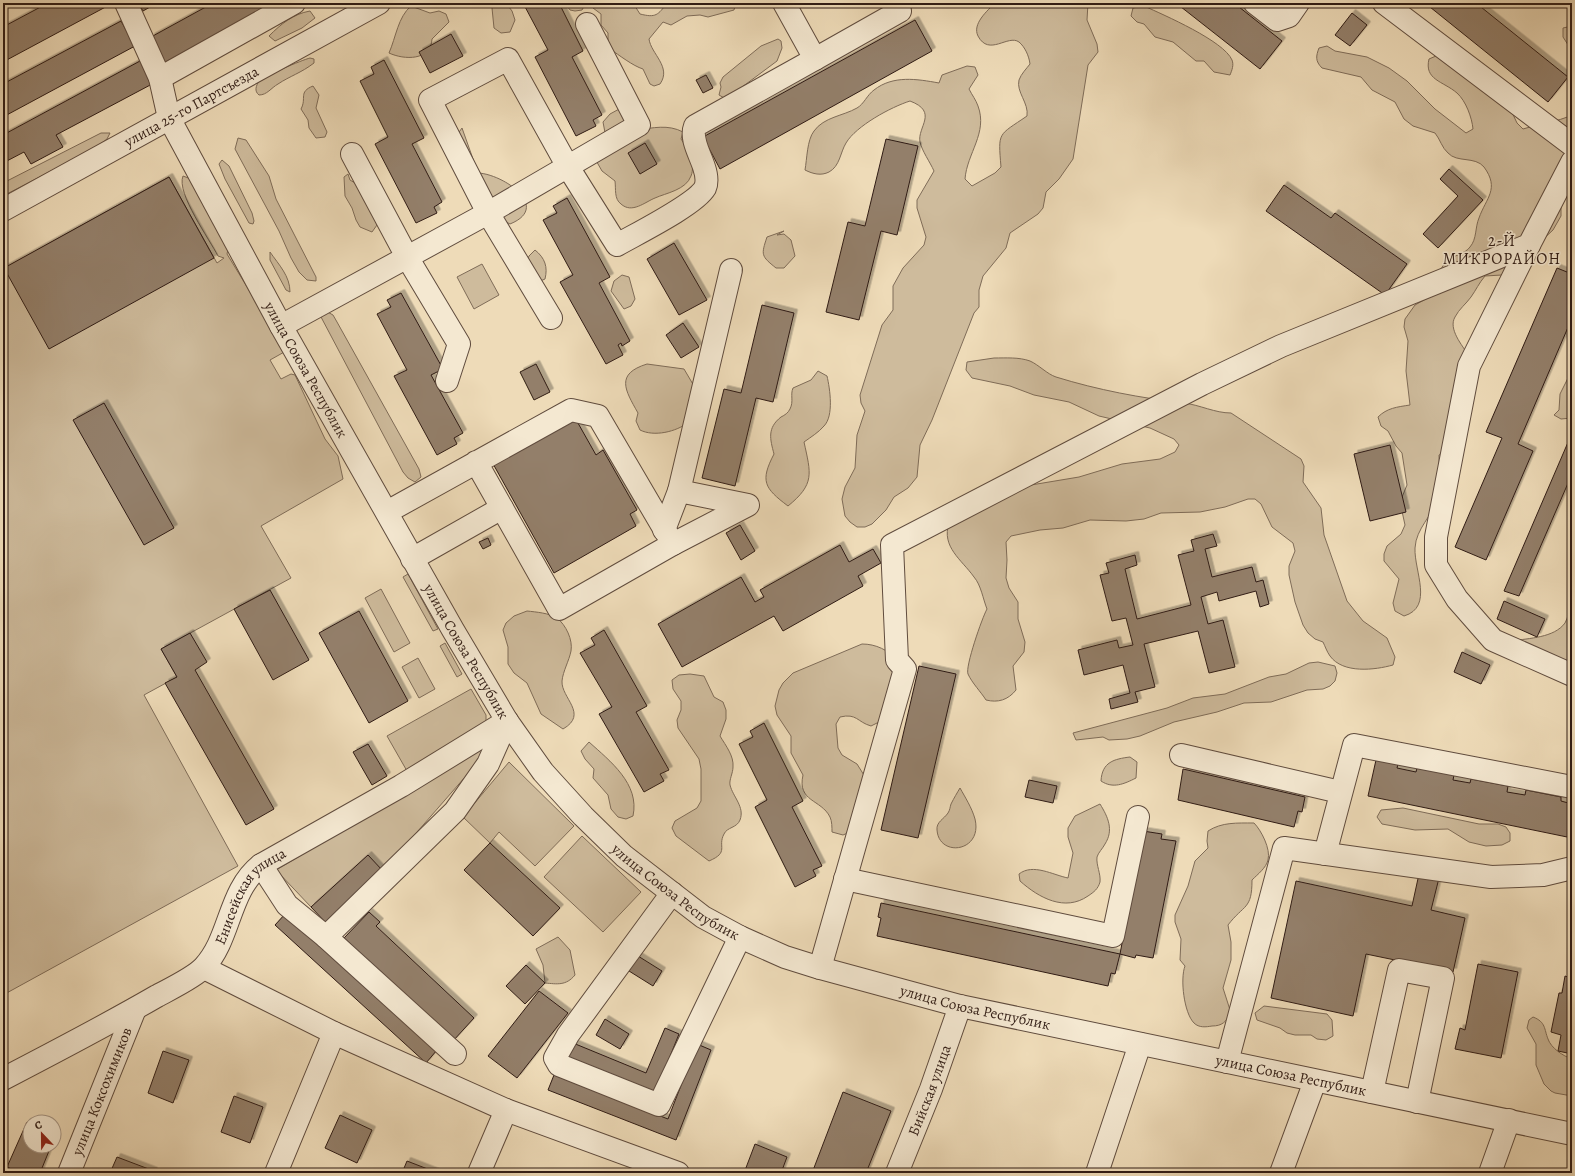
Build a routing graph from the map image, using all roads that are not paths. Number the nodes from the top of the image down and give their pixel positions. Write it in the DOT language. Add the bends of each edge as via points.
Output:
graph roads {
  1 [pos="126,3"];
  2 [pos="294,3"];
  3 [pos="379,3"];
  4 [pos="784,3"];
  5 [pos="1255,3"];
  6 [pos="1298,3"];
  7 [pos="1384,3"];
  8 [pos="353,9"];
  9 [pos="900,11"];
  10 [pos="587,24"];
  11 [pos="814,59"];
  12 [pos="160,78"];
  13 [pos="169,118"];
  14 [pos="1572,145"];
  15 [pos="352,154"];
  16 [pos="1572,162"];
  17 [pos="568,167"];
  18 [pos="3,210"];
  19 [pos="488,212"];
  20 [pos="1529,244"];
  21 [pos="407,257"];
  22 [pos="731,270"];
  23 [pos="551,318"];
  24 [pos="281,326"];
  25 [pos="447,381"];
  26 [pos="476,462"];
  27 [pos="679,491"];
  28 [pos="502,508"];
  29 [pos="387,512"];
  30 [pos="668,537"];
  31 [pos="412,559"];
  32 [pos="1572,675"];
  33 [pos="507,721"];
  34 [pos="1181,756"];
  35 [pos="1572,787"];
  36 [pos="1340,792"];
  37 [pos="1138,817"];
  38 [pos="1325,854"];
  39 [pos="260,866"];
  40 [pos="1572,868"];
  41 [pos="845,879"];
  42 [pos="672,893"];
  43 [pos="326,937"];
  44 [pos="740,937"];
  45 [pos="204,968"];
  46 [pos="820,968"];
  47 [pos="960,1006"];
  48 [pos="135,1010"];
  49 [pos="334,1033"];
  50 [pos="1140,1044"];
  51 [pos="454,1054"];
  52 [pos="1227,1062"];
  53 [pos="3,1079"];
  54 [pos="1315,1081"];
  55 [pos="1372,1092"];
  56 [pos="1417,1102"];
  57 [pos="506,1110"];
  58 [pos="1508,1120"];
  59 [pos="1572,1134"];
  60 [pos="69,1173"];
  61 [pos="276,1173"];
  62 [pos="479,1173"];
  63 [pos="678,1173"];
  64 [pos="896,1173"];
  65 [pos="1097,1173"];
  66 [pos="1281,1173"];
  67 [pos="1490,1173"];
  1 -- 12 [label="street, улица Союза Республик"];
  2 -- 12 [label="street"];
  3 -- 8 [label="street, улица 25-го Партсъезда"];
  4 -- 11 [label="street"];
  5 -- 6 [label="street" via="1277,20 1289,16"];
  7 -- 14 [label="street"];
  8 -- 13 [label="street, улица 25-го Партсъезда"];
  9 -- 11 [label="street"];
  10 -- 17 [label="street" via="639,126"];
  11 -- 17 [label="street" via="695,126 693,137 706,174 704,188 694,199 617,245"];
  12 -- 13 [label="street, улица Союза Республик"];
  13 -- 18 [label="street, улица 25-го Партсъезда"];
  13 -- 24 [label="street, улица Союза Республик"];
  15 -- 21 [label="street"];
  16 -- 20 [label="street"];
  17 -- 19 [label="street"];
  17 -- 19 [label="street" via="508,58 430,100"];
  19 -- 21 [label="street"];
  19 -- 23 [label="street"];
  20 -- 32 [label="street" via="1469,366 1436,537 1436,565 1458,599 1493,640"];
  20 -- 41 [label="street" via="1281,346 1194,388 892,546 898,660 905,669"];
  21 -- 24 [label="street"];
  21 -- 25 [label="street" via="460,344"];
  22 -- 27 [label="street"];
  24 -- 29 [label="street, улица Союза Республик"];
  26 -- 28 [label="street"];
  26 -- 29 [label="street"];
  26 -- 30 [label="street" via="572,410 598,416"];
  27 -- 30 [label="street"];
  27 -- 30 [label="street" via="748,505"];
  28 -- 30 [label="street" via="559,609"];
  28 -- 31 [label="street"];
  29 -- 31 [label="street, улица Союза Республик"];
  31 -- 33 [label="street, улица Союза Республик"];
  33 -- 39 [label="street, Енисейская улица" via="401,786"];
  33 -- 42 [label="street, улица Союза Республик" via="543,772 582,816 624,856"];
  33 -- 43 [label="street" via="488,764 455,811"];
  34 -- 36 [label="street"];
  35 -- 36 [label="street" via="1354,745"];
  36 -- 38 [label="street"];
  37 -- 41 [label="street" via="1113,936"];
  38 -- 40 [label="street" via="1490,877 1544,875"];
  38 -- 52 [label="street" via="1284,848"];
  39 -- 43 [label="street" via="287,905"];
  39 -- 45 [label="street, Енисейская улица" via="247,878 238,893 217,946"];
  41 -- 46 [label="street"];
  42 -- 44 [label="street, улица Союза Республик" via="703,917"];
  42 -- 44 [label="street" via="568,1035 555,1058 560,1065 659,1105"];
  43 -- 51 [label="street"];
  44 -- 46 [label="street, улица Союза Республик" via="785,958"];
  45 -- 48 [label="street, Енисейская улица"];
  45 -- 49 [label="street"];
  46 -- 47 [label="street, улица Союза Республик"];
  47 -- 50 [label="street, улица Союза Республик"];
  47 -- 64 [label="street, Бийская улица"];
  48 -- 53 [label="street, Енисейская улица"];
  48 -- 60 [label="street, улица Коксохимиков"];
  49 -- 57 [label="street"];
  49 -- 61 [label="street"];
  50 -- 52 [label="street, улица Союза Республик"];
  50 -- 65 [label="street"];
  52 -- 54 [label="street, улица Союза Республик"];
  54 -- 55 [label="street, улица Союза Республик"];
  54 -- 66 [label="street"];
  55 -- 56 [label="street, улица Союза Республик"];
  55 -- 56 [label="street" via="1399,970 1443,978"];
  56 -- 58 [label="street, улица Союза Республик"];
  57 -- 62 [label="street"];
  57 -- 63 [label="street"];
  58 -- 59 [label="street, улица Союза Республик"];
  58 -- 67 [label="street"];
}
